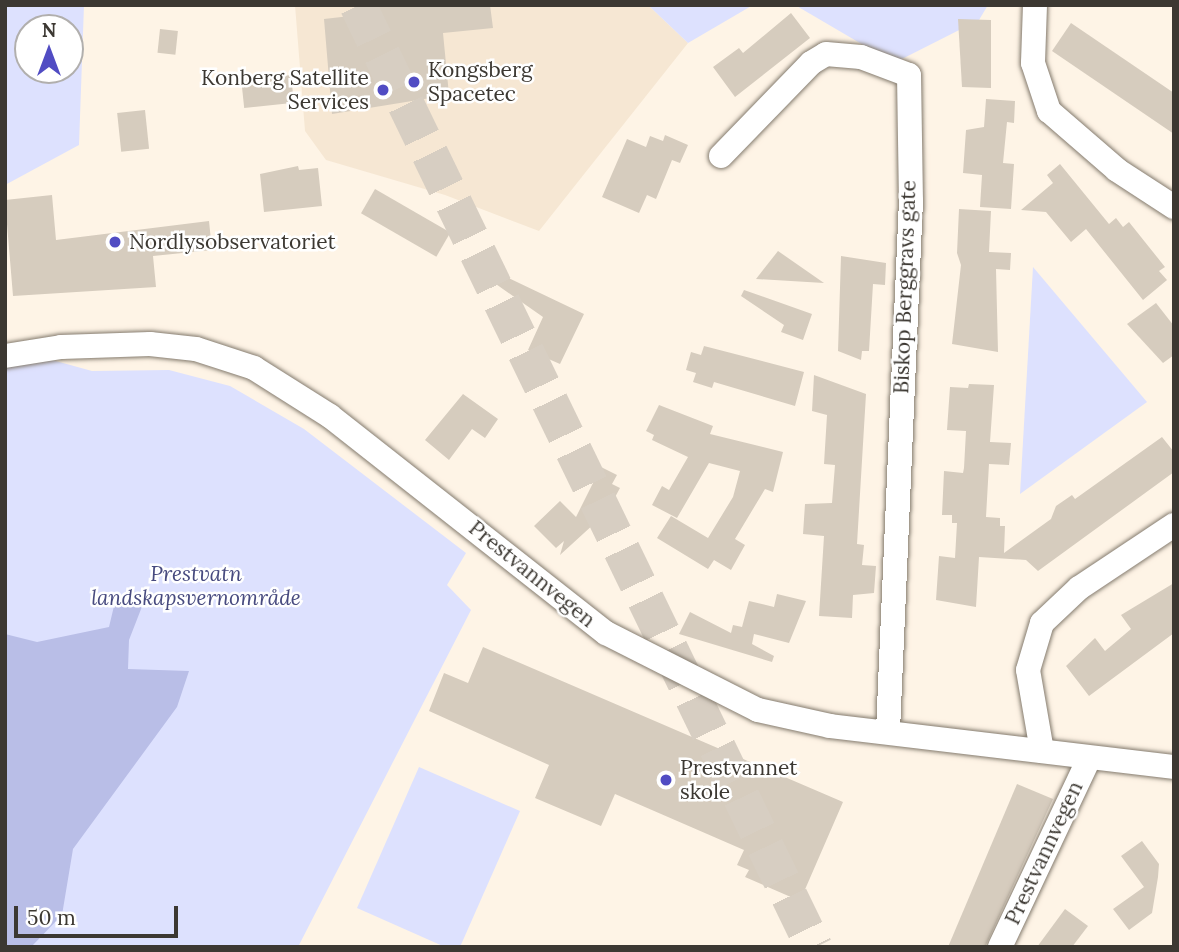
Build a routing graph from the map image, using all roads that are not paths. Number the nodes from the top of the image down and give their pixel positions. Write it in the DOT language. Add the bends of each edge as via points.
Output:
graph roads {
  1 [pos="1035,5"];
  2 [pos="721,156"];
  3 [pos="1174,207"];
  4 [pos="5,356"];
  5 [pos="1174,524"];
  6 [pos="888,732"];
  7 [pos="1042,751"];
  8 [pos="1088,759"];
  9 [pos="1174,767"];
  10 [pos="1000,947"];
  1 -- 3 [label="street" via="1033,63 1049,111 1117,170"];
  2 -- 6 [label="street, Biskop Berggravs gate" via="811,63 826,54 862,57 909,75 911,200"];
  4 -- 6 [label="street, Prestvannvegen" via="61,346 150,344 196,349 254,369 330,416 606,633 758,710"];
  5 -- 7 [label="street" via="1089,581 1042,623 1028,670"];
  6 -- 7 [label="street, Prestvannvegen"];
  7 -- 8 [label="street, Prestvannvegen"];
  8 -- 9 [label="street, Prestvannvegen"];
  8 -- 10 [label="street, Prestvannvegen"];
}
